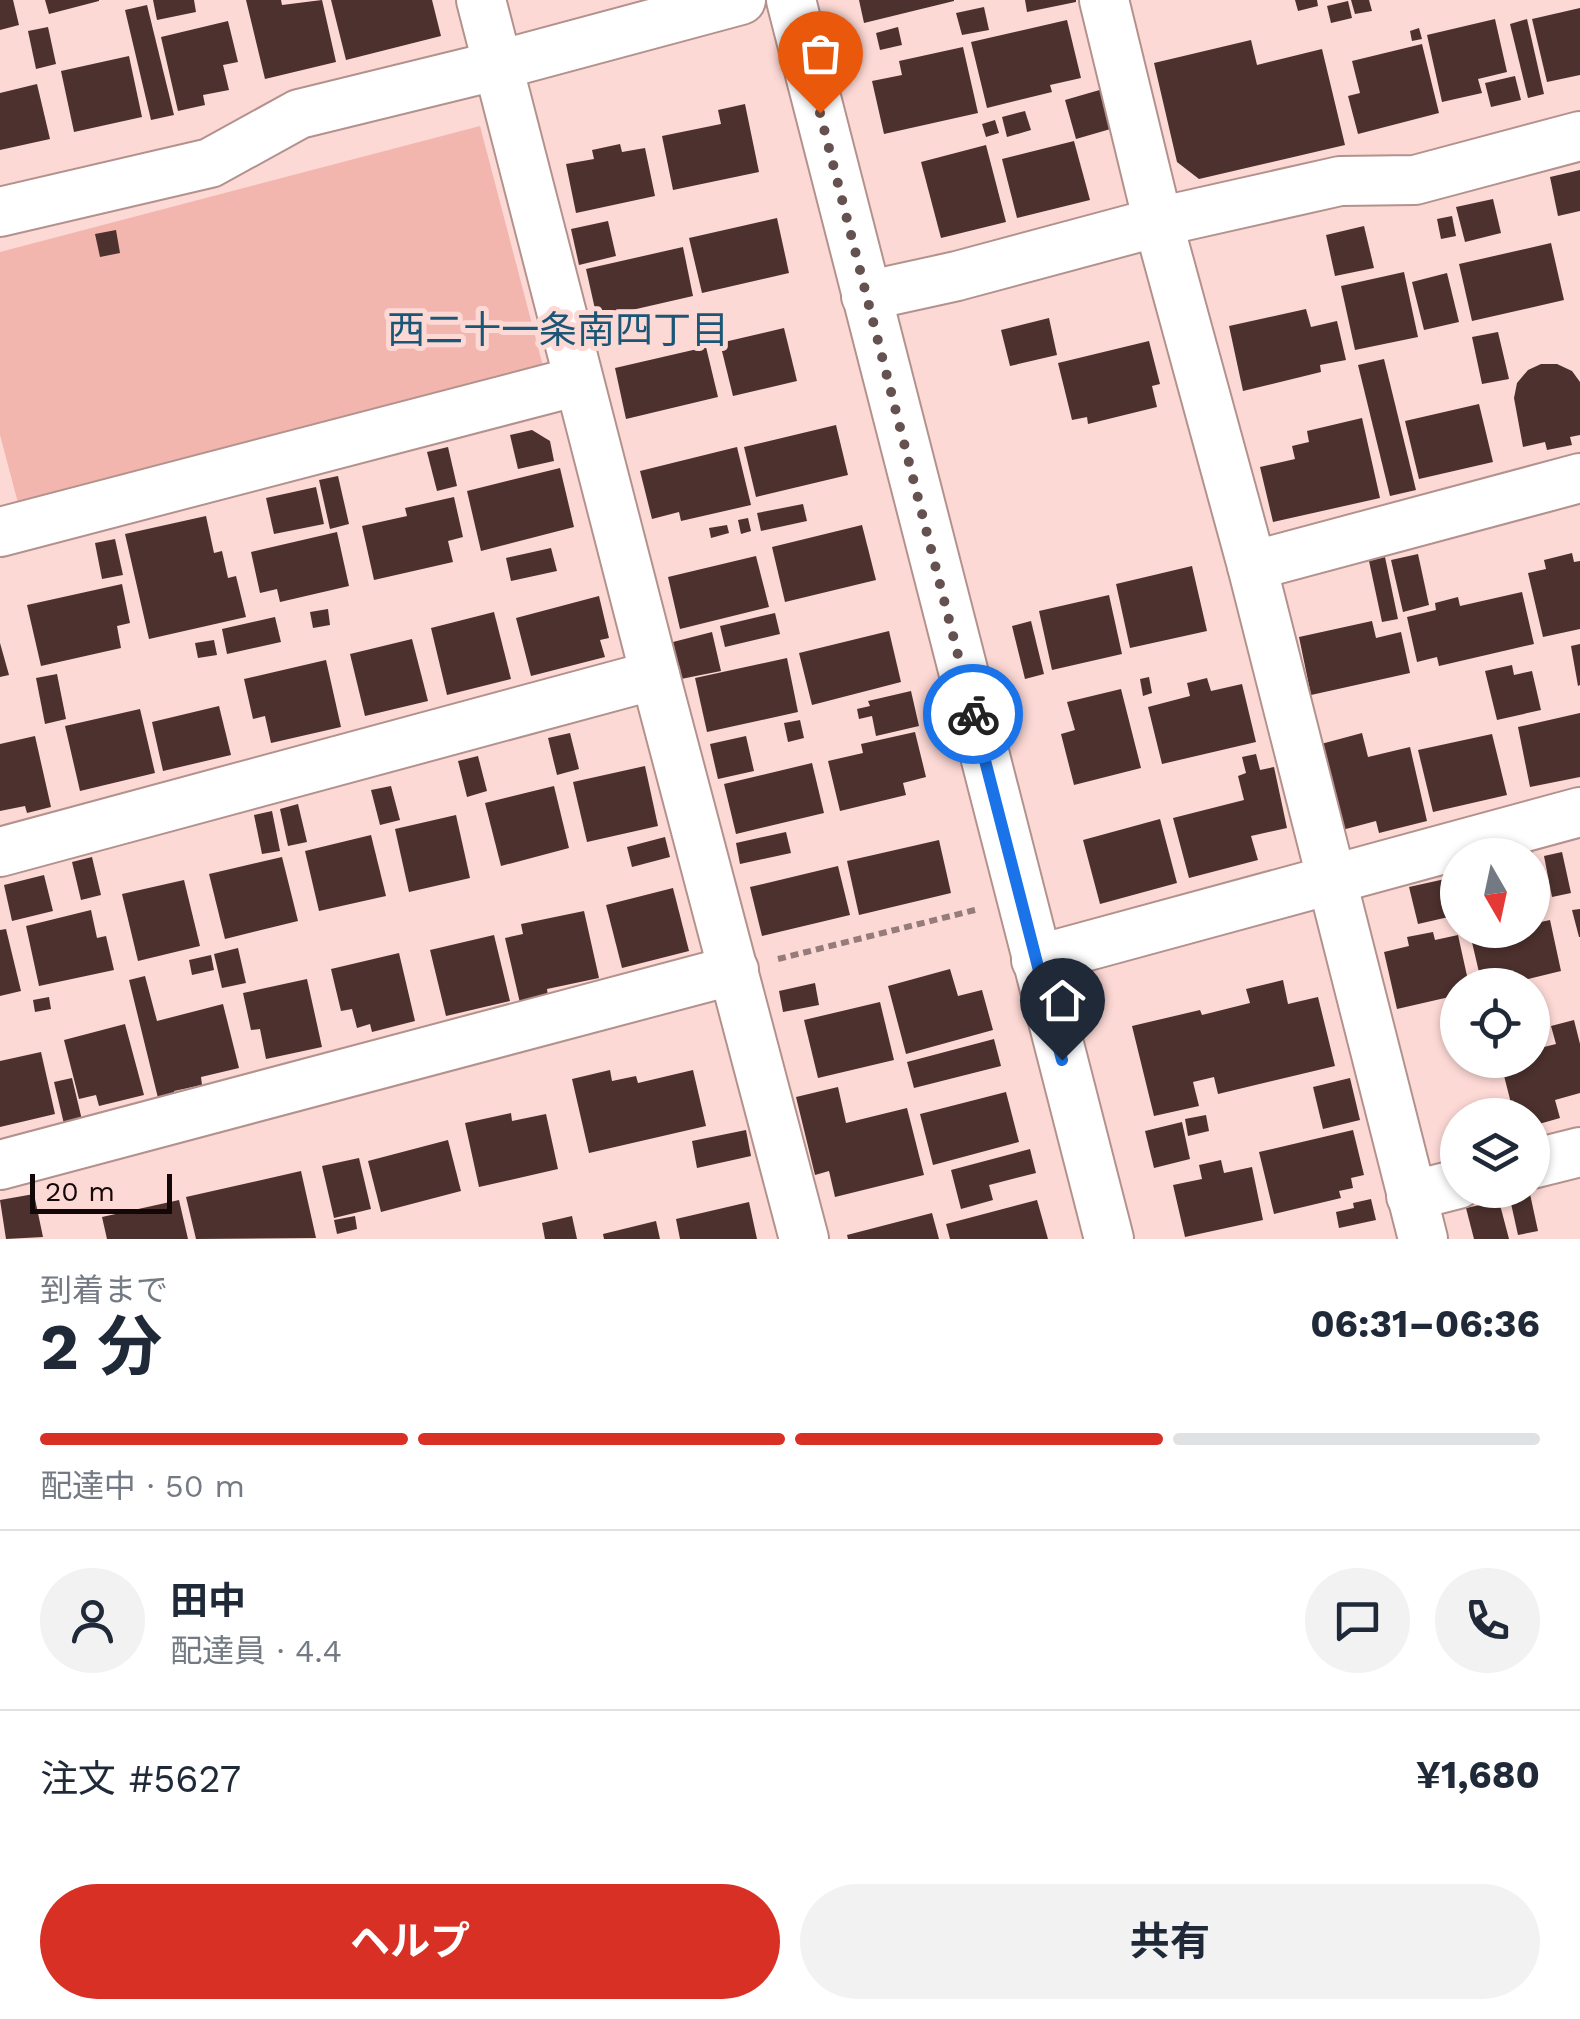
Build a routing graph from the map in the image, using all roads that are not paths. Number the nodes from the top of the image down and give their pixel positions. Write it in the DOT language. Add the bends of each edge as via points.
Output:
graph roads {
  1 [pos="481,0"];
  2 [pos="741,0"];
  3 [pos="791,0"];
  4 [pos="1104,0"];
  5 [pos="499,65"];
  6 [pos="1580,136"];
  7 [pos="0,212"];
  8 [pos="1158,222"];
  9 [pos="866,296"];
  10 [pos="578,380"];
  11 [pos="1580,478"];
  12 [pos="0,532"];
  13 [pos="1252,566"];
  14 [pos="654,676"];
  15 [pos="1580,812"];
  16 [pos="0,852"];
  17 [pos="1330,878"];
  18 [pos="1036,960"];
  19 [pos="734,970"];
  20 [pos="1580,1152"];
  21 [pos="1550,1160"];
  22 [pos="0,1165"];
  23 [pos="1440,1199"];
  24 [pos="1417,1218"];
  25 [pos="804,1239"];
  26 [pos="1110,1239"];
  1 -- 5 [label="street"];
  2 -- 5 [label="street"];
  3 -- 9 [label="street"];
  4 -- 8 [label="street"];
  5 -- 7 [label="street" via="298,114 210,163"];
  5 -- 10 [label="street"];
  6 -- 8 [label="street" via="1415,180 1340,181"];
  8 -- 9 [label="street"];
  8 -- 13 [label="street"];
  9 -- 18 [label="street"];
  10 -- 12 [label="street"];
  10 -- 14 [label="street"];
  11 -- 13 [label="street"];
  13 -- 17 [label="street"];
  14 -- 16 [label="street"];
  14 -- 19 [label="street"];
  15 -- 17 [label="street"];
  17 -- 18 [label="street"];
  17 -- 24 [label="street"];
  18 -- 26 [label="street"];
  19 -- 22 [label="street"];
  19 -- 25 [label="street"];
  20 -- 21 [label="street"];
  23 -- 24 [label="street"];
}
